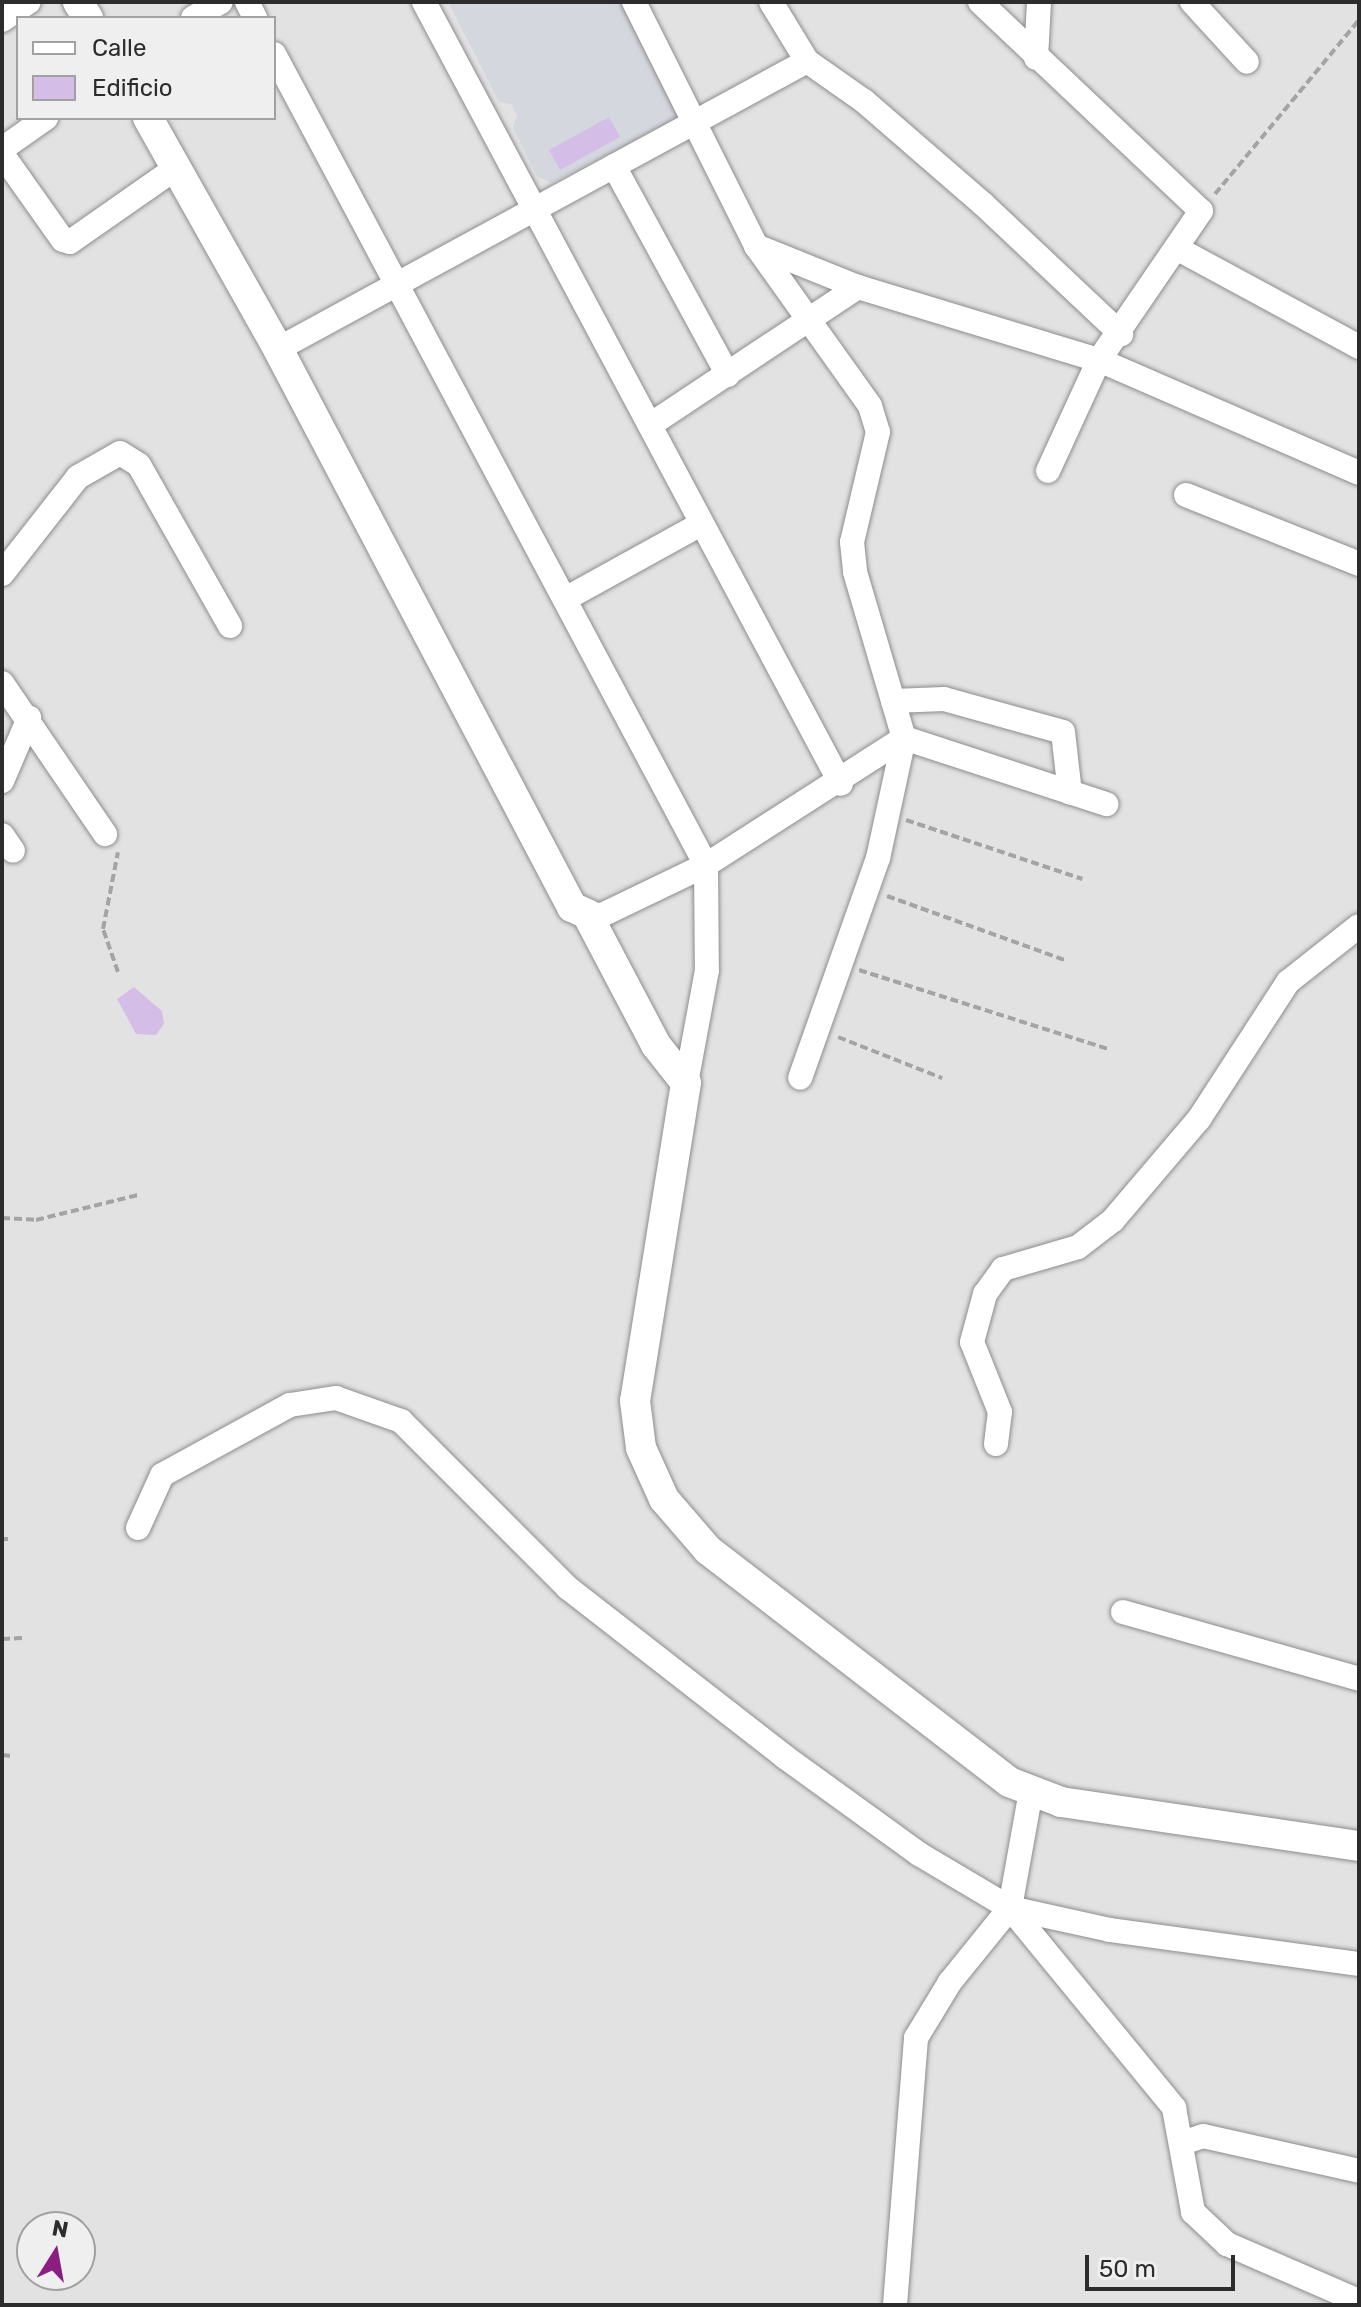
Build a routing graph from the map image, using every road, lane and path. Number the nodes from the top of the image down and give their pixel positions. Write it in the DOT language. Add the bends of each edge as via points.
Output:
graph roads {
  1 [pos="29,2"];
  2 [pos="221,2"];
  3 [pos="424,2"];
  4 [pos="634,2"];
  5 [pos="771,2"];
  6 [pos="980,2"];
  7 [pos="1039,2"];
  8 [pos="1192,2"];
  9 [pos="196,16"];
  10 [pos="2,20"];
  11 [pos="1359,20"];
  12 [pos="276,58"];
  13 [pos="1036,58"];
  14 [pos="807,61"];
  15 [pos="1247,62"];
  16 [pos="695,119"];
  17 [pos="43,120"];
  18 [pos="149,120"];
  19 [pos="2,151"];
  20 [pos="614,166"];
  21 [pos="176,168"];
  22 [pos="1201,211"];
  23 [pos="533,213"];
  24 [pos="756,246"];
  25 [pos="1178,249"];
  26 [pos="396,286"];
  27 [pos="858,287"];
  28 [pos="812,322"];
  29 [pos="1121,334"];
  30 [pos="1359,347"];
  31 [pos="278,349"];
  32 [pos="1099,360"];
  33 [pos="728,375"];
  34 [pos="650,425"];
  35 [pos="1048,471"];
  36 [pos="1359,473"];
  37 [pos="1186,495"];
  38 [pos="701,524"];
  39 [pos="1359,564"];
  40 [pos="2,574"];
  41 [pos="567,598"];
  42 [pos="230,626"];
  43 [pos="2,683"];
  44 [pos="893,701"];
  45 [pos="29,718"];
  46 [pos="904,738"];
  47 [pos="2,781"];
  48 [pos="841,784"];
  49 [pos="1070,793"];
  50 [pos="1106,804"];
  51 [pos="888,815"];
  52 [pos="112,843"];
  53 [pos="706,865"];
  54 [pos="1082,879"];
  55 [pos="866,889"];
  56 [pos="587,914"];
  57 [pos="1359,926"];
  58 [pos="1065,960"];
  59 [pos="841,964"];
  60 [pos="118,972"];
  61 [pos="817,1029"];
  62 [pos="1108,1049"];
  63 [pos="800,1078"];
  64 [pos="942,1078"];
  65 [pos="686,1083"];
  66 [pos="138,1195"];
  67 [pos="2,1218"];
  68 [pos="996,1444"];
  69 [pos="138,1528"];
  70 [pos="1123,1612"];
  71 [pos="22,1638"];
  72 [pos="2,1639"];
  73 [pos="1359,1679"];
  74 [pos="2,1755"];
  75 [pos="12,1756"];
  76 [pos="1031,1791"];
  77 [pos="1359,1846"];
  78 [pos="1010,1908"];
  79 [pos="1359,1964"];
  80 [pos="1182,2143"];
  81 [pos="1359,2171"];
  82 [pos="1359,2301"];
  83 [pos="895,2305"];
  1 -- 10 [label="street"];
  2 -- 9 [label="street"];
  3 -- 23 [label="street"];
  4 -- 16 [label="street"];
  5 -- 14 [label="street"];
  6 -- 13 [label="street"];
  7 -- 13 [label="street"];
  8 -- 15 [label="street"];
  11 -- 22 [label="path"];
  12 -- 26 [label="street"];
  13 -- 22 [label="street"];
  14 -- 16 [label="street"];
  14 -- 29 [label="street" via="971,194"];
  16 -- 20 [label="street"];
  16 -- 24 [label="street"];
  17 -- 19 [label="street"];
  18 -- 21 [label="street"];
  19 -- 21 [label="street" via="63,240 70,242"];
  20 -- 23 [label="street"];
  20 -- 33 [label="street"];
  21 -- 31 [label="street"];
  22 -- 25 [label="street"];
  23 -- 26 [label="street"];
  23 -- 34 [label="street"];
  24 -- 27 [label="street"];
  24 -- 28 [label="street"];
  25 -- 29 [label="street"];
  25 -- 30 [label="street"];
  26 -- 31 [label="street"];
  26 -- 41 [label="street"];
  27 -- 28 [label="street"];
  27 -- 32 [label="street"];
  28 -- 33 [label="street"];
  28 -- 44 [label="street" via="870,406 878,432 852,542 855,572"];
  29 -- 32 [label="street"];
  31 -- 56 [label="street" via="572,907"];
  32 -- 35 [label="street"];
  32 -- 36 [label="street"];
  33 -- 34 [label="street"];
  34 -- 38 [label="street"];
  37 -- 39 [label="street"];
  38 -- 41 [label="street"];
  38 -- 48 [label="street"];
  40 -- 42 [label="street" via="78,477 120,453 139,465"];
  41 -- 53 [label="street"];
  43 -- 45 [label="street"];
  44 -- 46 [label="street"];
  44 -- 49 [label="street" via="944,699 1063,732"];
  45 -- 47 [label="street"];
  45 -- 52 [label="street"];
  46 -- 48 [label="street"];
  46 -- 49 [label="street"];
  46 -- 51 [label="street"];
  48 -- 53 [label="street"];
  49 -- 50 [label="street"];
  51 -- 54 [label="path"];
  51 -- 55 [label="street"];
  52 -- 60 [label="path" via="103,929"];
  53 -- 56 [label="street" via="602,915"];
  53 -- 65 [label="street" via="707,970"];
  55 -- 58 [label="path"];
  55 -- 59 [label="street"];
  56 -- 65 [label="street" via="656,1045"];
  57 -- 68 [label="street" via="1288,982 1199,1119 1113,1220 1078,1247 1003,1269 985,1294 972,1342 1000,1412"];
  59 -- 61 [label="street"];
  59 -- 62 [label="path"];
  61 -- 63 [label="street"];
  61 -- 64 [label="path"];
  65 -- 76 [label="street" via="635,1401 635,1426 649,1474 708,1550 998,1776"];
  66 -- 67 [label="path" via="36,1220"];
  69 -- 78 [label="street" via="162,1475 290,1405 336,1398 401,1421 568,1588 822,1783"];
  70 -- 73 [label="street"];
  71 -- 72 [label="path"];
  74 -- 75 [label="path"];
  76 -- 77 [label="street" via="1135,1815"];
  76 -- 78 [label="street"];
  78 -- 79 [label="street" via="1110,1930"];
  78 -- 80 [label="street" via="1174,2108"];
  78 -- 83 [label="street" via="950,1982 916,2038"];
  80 -- 81 [label="street" via="1203,2136"];
  80 -- 82 [label="street" via="1193,2212 1227,2244"];
}
